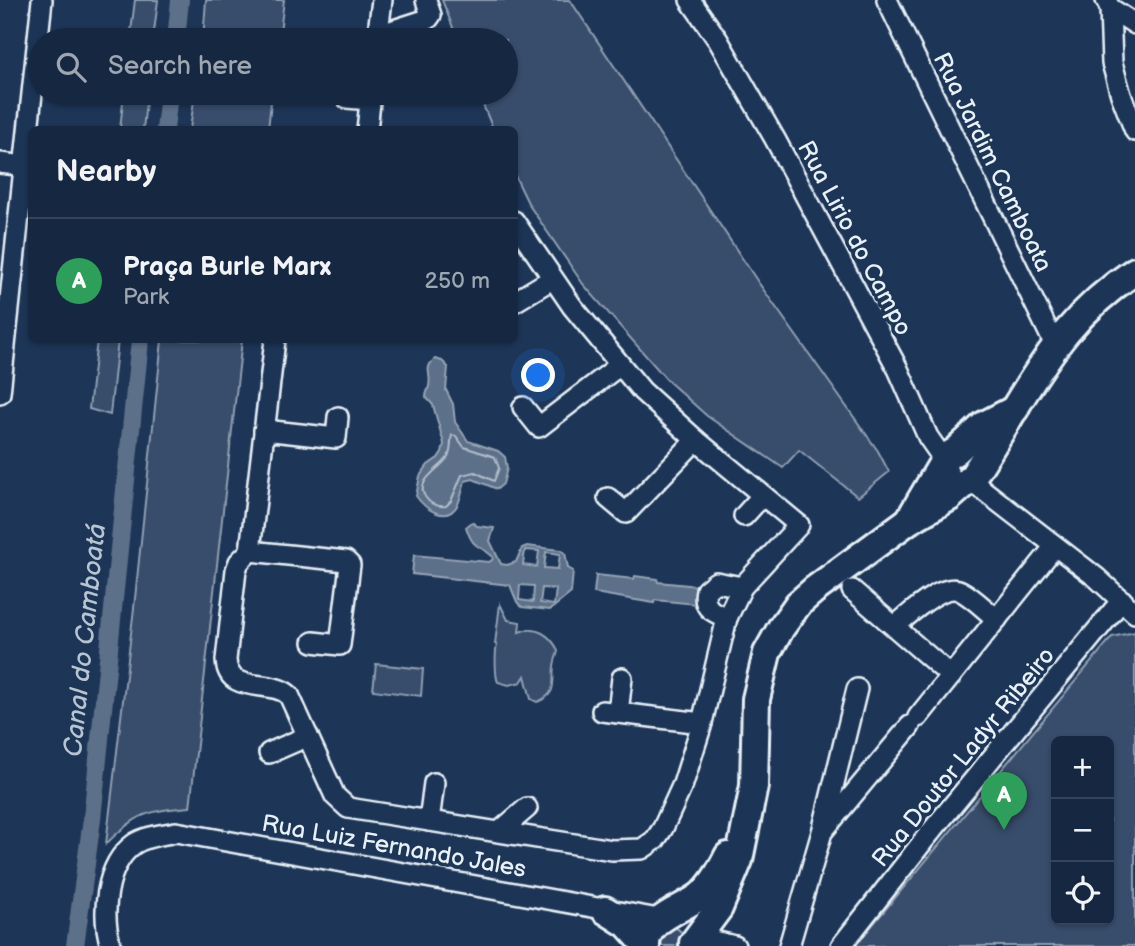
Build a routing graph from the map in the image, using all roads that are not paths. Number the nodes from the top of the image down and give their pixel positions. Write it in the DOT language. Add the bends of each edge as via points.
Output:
graph roads {
  1 [pos="43,0"];
  2 [pos="382,0"];
  3 [pos="426,0"];
  4 [pos="690,0"];
  5 [pos="704,0"];
  6 [pos="887,0"];
  7 [pos="1108,4"];
  8 [pos="1135,24"];
  9 [pos="40,28"];
  10 [pos="379,28"];
  11 [pos="404,28"];
  12 [pos="719,40"];
  13 [pos="32,105"];
  14 [pos="370,105"];
  15 [pos="29,126"];
  16 [pos="367,126"];
  17 [pos="1135,131"];
  18 [pos="28,138"];
  19 [pos="0,163"];
  20 [pos="25,166"];
  21 [pos="518,227"];
  22 [pos="1135,271"];
  23 [pos="552,279"];
  24 [pos="518,300"];
  25 [pos="275,343"];
  26 [pos="1055,345"];
  27 [pos="620,365"];
  28 [pos="0,393"];
  29 [pos="523,407"];
  30 [pos="1014,409"];
  31 [pos="338,417"];
  32 [pos="264,430"];
  33 [pos="696,440"];
  34 [pos="948,459"];
  35 [pos="970,478"];
  36 [pos="762,496"];
  37 [pos="608,498"];
  38 [pos="744,516"];
  39 [pos="908,522"];
  40 [pos="1055,546"];
  41 [pos="250,551"];
  42 [pos="741,587"];
  43 [pos="852,590"];
  44 [pos="1129,606"];
  45 [pos="727,618"];
  46 [pos="996,619"];
  47 [pos="895,626"];
  48 [pos="313,642"];
  49 [pos="951,676"];
  50 [pos="622,678"];
  51 [pos="857,689"];
  52 [pos="702,723"];
  53 [pos="308,736"];
  54 [pos="269,753"];
  55 [pos="434,783"];
  56 [pos="527,808"];
  57 [pos="429,821"];
  58 [pos="747,822"];
  59 [pos="499,832"];
  60 [pos="822,832"];
  61 [pos="605,910"];
  62 [pos="664,920"];
  63 [pos="693,945"];
  64 [pos="111,946"];
  65 [pos="646,946"];
  66 [pos="735,946"];
  67 [pos="789,946"];
  68 [pos="841,946"];
  1 -- 9 [label="street"];
  2 -- 10 [label="street"];
  3 -- 11 [label="street" via="428,19"];
  4 -- 12 [label="street, Rua Lirio do Campo"];
  5 -- 12 [label="street, Rua Lirio do Campo"];
  6 -- 26 [label="street, Rua Jardim Camboata"];
  7 -- 8 [label="street"];
  7 -- 17 [label="street" via="1112,63"];
  12 -- 34 [label="street, Rua Lirio do Campo" via="898,369 928,437"];
  13 -- 15 [label="street"];
  14 -- 16 [label="street"];
  18 -- 20 [label="street"];
  19 -- 20 [label="street"];
  20 -- 28 [label="street"];
  21 -- 23 [label="street"];
  22 -- 26 [label="street" via="1093,302"];
  23 -- 24 [label="street"];
  23 -- 27 [label="street"];
  25 -- 32 [label="street"];
  26 -- 30 [label="street"];
  27 -- 29 [label="street" via="539,427"];
  27 -- 33 [label="street"];
  30 -- 34 [label="street" via="984,425"];
  30 -- 35 [label="street"];
  31 -- 32 [label="street" via="336,438"];
  32 -- 41 [label="street"];
  33 -- 36 [label="street"];
  33 -- 37 [label="street" via="626,513"];
  34 -- 35 [label="street" via="944,474 951,482"];
  34 -- 39 [label="street"];
  35 -- 39 [label="street" via="950,497"];
  35 -- 40 [label="street"];
  36 -- 38 [label="street"];
  36 -- 42 [label="street" via="799,525"];
  39 -- 58 [label="street" via="798,604 767,653 756,699 754,775"];
  40 -- 44 [label="street"];
  40 -- 46 [label="street"];
  41 -- 48 [label="street" via="350,565 340,645"];
  41 -- 53 [label="street" via="236,570 228,671 240,683 284,690"];
  42 -- 45 [label="street"];
  42 -- 45 [label="street" via="716,582 706,590 707,607"];
  43 -- 47 [label="street"];
  44 -- 68 [label="street, Rua Doutor Ladyr Ribeiro" via="925,839"];
  45 -- 52 [label="street"];
  46 -- 47 [label="street" via="951,588"];
  46 -- 49 [label="street"];
  47 -- 49 [label="street"];
  49 -- 60 [label="street"];
  50 -- 52 [label="street" via="610,712"];
  51 -- 60 [label="street"];
  52 -- 59 [label="street" via="663,828 642,849 612,850"];
  53 -- 54 [label="street"];
  53 -- 57 [label="street" via="335,796 348,808"];
  55 -- 57 [label="street"];
  56 -- 59 [label="street"];
  57 -- 59 [label="street"];
  58 -- 62 [label="street" via="712,884"];
  58 -- 63 [label="street" via="730,884"];
  60 -- 67 [label="street"];
  61 -- 62 [label="street, Rua Luiz Fernando Jales"];
  61 -- 64 [label="street, Rua Luiz Fernando Jales" via="176,832 153,836 122,856 108,893"];
  61 -- 65 [label="street" via="627,924"];
  62 -- 63 [label="street" via="684,924"];
  62 -- 65 [label="street" via="652,927"];
  63 -- 66 [label="street" via="709,940"];
}
